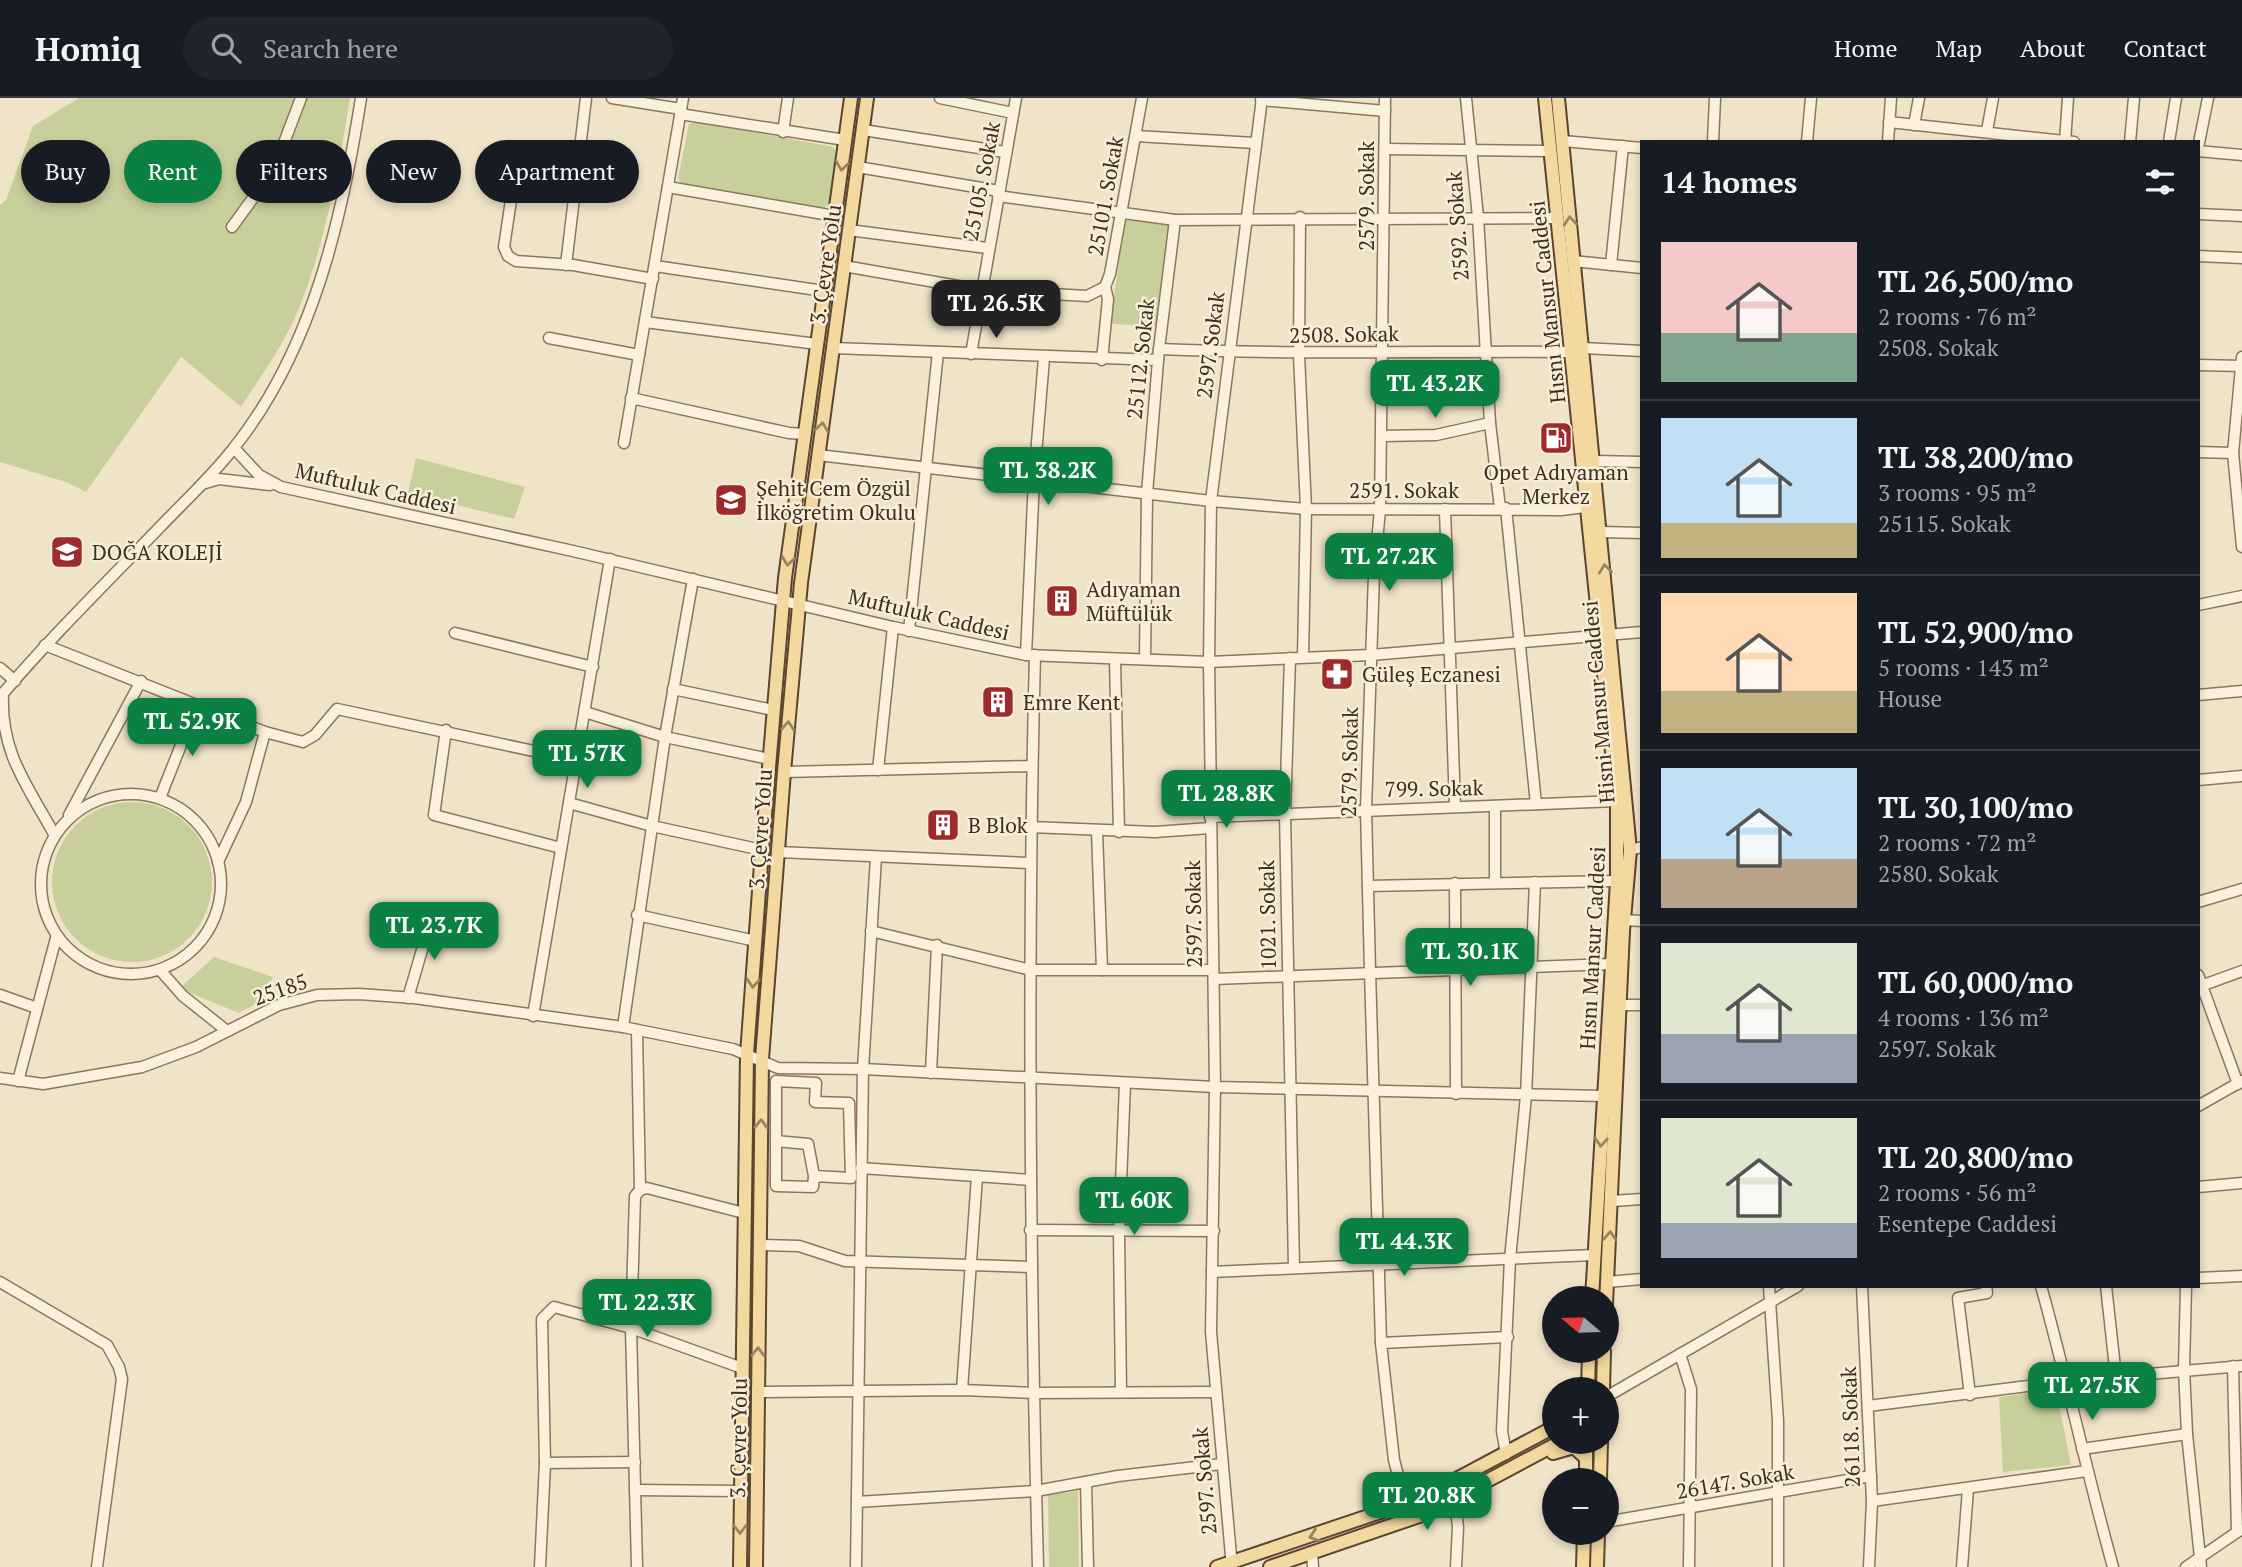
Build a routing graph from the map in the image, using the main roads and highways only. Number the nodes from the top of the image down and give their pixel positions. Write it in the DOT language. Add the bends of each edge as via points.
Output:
graph roads {
  1 [pos="851,98"];
  2 [pos="867,98"];
  3 [pos="1545,98"];
  4 [pos="1558,98"];
  5 [pos="1578,350"];
  6 [pos="1606,633"];
  7 [pos="1636,848"];
  8 [pos="1593,1286"];
  9 [pos="1607,1286"];
  10 [pos="1542,1434"];
  11 [pos="1542,1452"];
  12 [pos="1586,1454"];
  13 [pos="1586,1458"];
  14 [pos="1522,1463"];
  15 [pos="1586,1468"];
  16 [pos="1584,1545"];
  17 [pos="1598,1545"];
  18 [pos="1312,1560"];
  19 [pos="1231,1565"];
  20 [pos="740,1567"];
  21 [pos="756,1567"];
  22 [pos="1217,1567"];
  23 [pos="1270,1567"];
  24 [pos="1583,1567"];
  25 [pos="1597,1567"];
  1 -- 20 [label="main road, 3. Çevre Yolu, one-way" via="783,599 755,941 747,1054"];
  21 -- 2 [label="main road, 3. Çevre Yolu, one-way" via="762,1059 799,603"];
  3 -- 5 [label="main road, Hısnı Mansur Caddesi"];
  5 -- 4 [label="main road, Hisni Mansur Caddesi, one-way"];
  6 -- 5 [label="main road, Hisni Mansur Caddesi, one-way" via="1601,532"];
  5 -- 6 [label="main road, Hısnı Mansur Caddesi" via="1585,507"];
  6 -- 7 [label="main road, Hisni Mansur Caddesi"];
  6 -- 8 [label="main road, Hısnı Mansur Caddesi, one-way" via="1617,801 1617,881"];
  9 -- 7 [label="main road, Hisni Mansur Caddesi, one-way" via="1624,920"];
  10 -- 19 [label="main road, one-way" via="1445,1488"];
  11 -- 14 [label="main road"];
  12 -- 13 [label="main road"];
  13 -- 14 [label="main road" via="1578,1448 1570,1447"];
  13 -- 15 [label="main road"];
  14 -- 18 [label="main road" via="1455,1501"];
  16 -- 24 [label="main road"];
  17 -- 25 [label="main road"];
  18 -- 23 [label="main road"];
  19 -- 22 [label="main road"];
}
